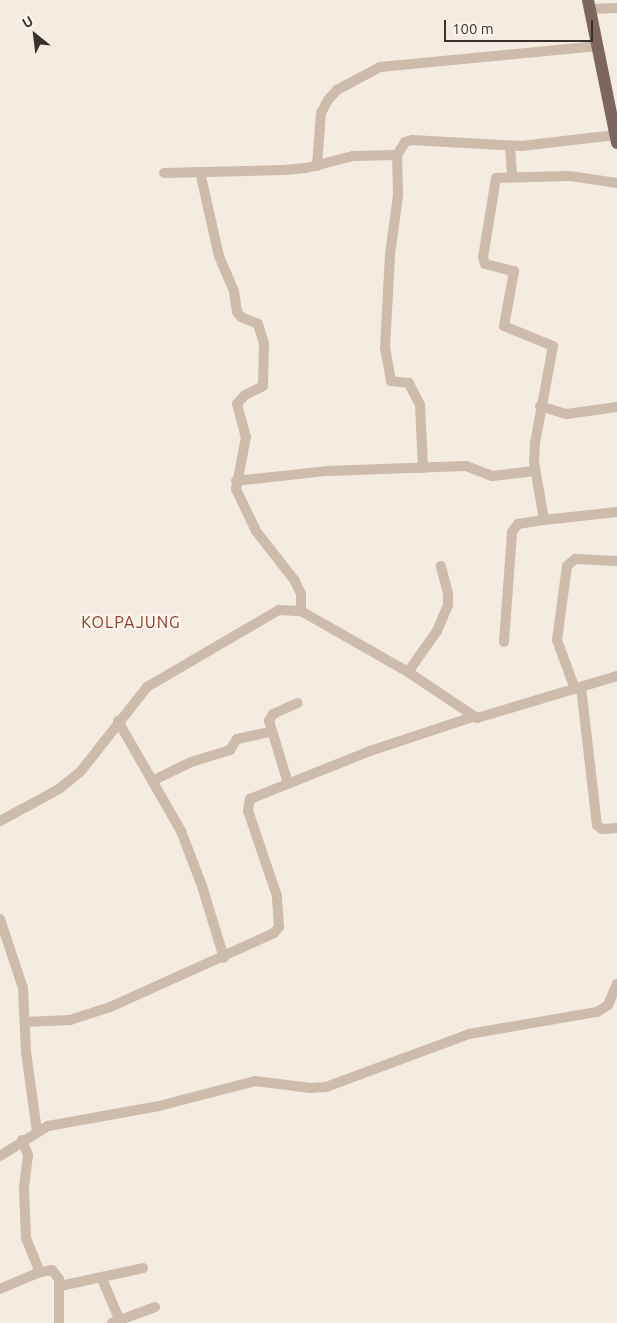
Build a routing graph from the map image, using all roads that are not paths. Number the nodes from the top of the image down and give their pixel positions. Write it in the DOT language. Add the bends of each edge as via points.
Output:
graph roads {
  1 [pos="589,4"];
  2 [pos="617,8"];
  3 [pos="598,46"];
  4 [pos="616,139"];
  5 [pos="510,146"];
  6 [pos="397,155"];
  7 [pos="317,166"];
  8 [pos="200,172"];
  9 [pos="164,173"];
  10 [pos="512,177"];
  11 [pos="617,183"];
  12 [pos="540,406"];
  13 [pos="617,407"];
  14 [pos="423,468"];
  15 [pos="535,471"];
  16 [pos="236,481"];
  17 [pos="617,512"];
  18 [pos="544,520"];
  19 [pos="617,561"];
  20 [pos="441,566"];
  21 [pos="301,611"];
  22 [pos="504,642"];
  23 [pos="408,672"];
  24 [pos="617,676"];
  25 [pos="578,688"];
  26 [pos="298,703"];
  27 [pos="473,717"];
  28 [pos="118,721"];
  29 [pos="270,732"];
  30 [pos="152,781"];
  31 [pos="288,783"];
  32 [pos="0,822"];
  33 [pos="617,828"];
  34 [pos="0,919"];
  35 [pos="224,958"];
  36 [pos="617,984"];
  37 [pos="26,1022"];
  38 [pos="37,1131"];
  39 [pos="22,1140"];
  40 [pos="0,1156"];
  41 [pos="142,1268"];
  42 [pos="40,1272"];
  43 [pos="102,1279"];
  44 [pos="60,1286"];
  45 [pos="0,1289"];
  46 [pos="155,1307"];
  47 [pos="116,1322"];
  48 [pos="59,1323"];
  1 -- 2 [label="street"];
  1 -- 3 [label="main road"];
  3 -- 4 [label="main road"];
  3 -- 7 [label="street" via="380,67 337,90 328,100 321,113"];
  4 -- 5 [label="street"];
  5 -- 6 [label="street" via="412,140 405,142"];
  5 -- 10 [label="street"];
  6 -- 7 [label="street" via="353,156"];
  6 -- 14 [label="street" via="398,195 390,255 385,348 392,382 409,383 420,405"];
  7 -- 8 [label="street"];
  8 -- 9 [label="street"];
  8 -- 16 [label="street" via="219,256 234,292 237,312 258,324 264,344 263,386 244,395 237,404 246,437"];
  10 -- 11 [label="street" via="570,176"];
  10 -- 12 [label="street" via="494,180 483,262 514,271 504,326 553,346"];
  12 -- 13 [label="street" via="567,414"];
  12 -- 15 [label="street"];
  14 -- 15 [label="street" via="471,466 496,476"];
  14 -- 16 [label="street" via="327,471"];
  15 -- 18 [label="street"];
  16 -- 21 [label="street" via="239,501 256,531 295,581 301,594"];
  17 -- 18 [label="street"];
  18 -- 22 [label="street" via="518,524 512,532"];
  19 -- 25 [label="street" via="576,559 567,566 557,640"];
  20 -- 23 [label="street" via="448,605 437,631"];
  21 -- 23 [label="street"];
  21 -- 28 [label="street" via="290,609 269,615 163,677 140,693"];
  23 -- 27 [label="street"];
  24 -- 25 [label="street"];
  25 -- 27 [label="street" via="493,716"];
  25 -- 33 [label="street" via="597,825 602,829"];
  26 -- 29 [label="street" via="270,716"];
  27 -- 31 [label="street"];
  28 -- 30 [label="street"];
  28 -- 32 [label="street" via="90,761 70,781"];
  29 -- 30 [label="street" via="237,739 230,750 191,762"];
  29 -- 31 [label="street"];
  30 -- 35 [label="street" via="187,848"];
  31 -- 35 [label="street" via="257,795 247,805 276,896 279,927"];
  34 -- 37 [label="street" via="23,988"];
  35 -- 37 [label="street" via="84,1017"];
  36 -- 38 [label="street" via="608,1005 597,1012 469,1034 326,1087 254,1081 159,1106"];
  37 -- 38 [label="street"];
  38 -- 39 [label="street"];
  39 -- 40 [label="street"];
  39 -- 42 [label="street" via="28,1155 24,1190 26,1238"];
  41 -- 43 [label="street"];
  42 -- 44 [label="street" via="56,1273"];
  42 -- 45 [label="street"];
  43 -- 44 [label="street"];
  43 -- 47 [label="street"];
  44 -- 48 [label="street"];
  46 -- 47 [label="street"];
}
